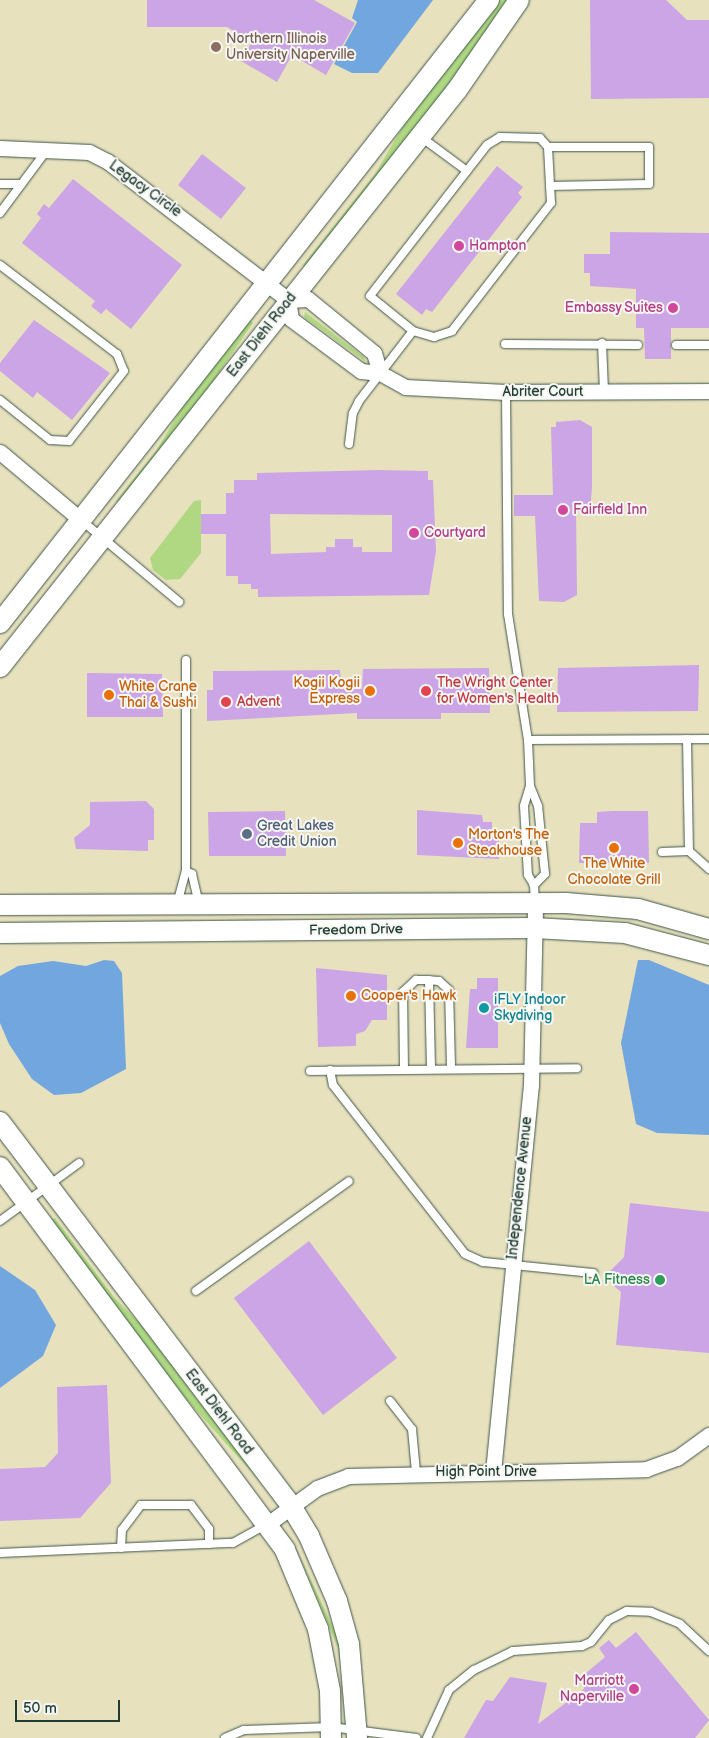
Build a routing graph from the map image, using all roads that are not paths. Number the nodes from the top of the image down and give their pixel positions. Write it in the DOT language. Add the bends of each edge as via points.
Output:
graph roads {
  1 [pos="489,0"];
  2 [pos="519,0"];
  3 [pos="420,135"];
  4 [pos="548,147"];
  5 [pos="0,148"];
  6 [pos="47,150"];
  7 [pos="467,171"];
  8 [pos="0,184"];
  9 [pos="21,184"];
  10 [pos="550,186"];
  11 [pos="0,213"];
  12 [pos="0,265"];
  13 [pos="268,284"];
  14 [pos="288,300"];
  15 [pos="413,331"];
  16 [pos="602,343"];
  17 [pos="506,344"];
  18 [pos="638,345"];
  19 [pos="676,345"];
  20 [pos="709,345"];
  21 [pos="380,372"];
  22 [pos="709,390"];
  23 [pos="604,391"];
  24 [pos="506,392"];
  25 [pos="0,400"];
  26 [pos="349,444"];
  27 [pos="0,452"];
  28 [pos="81,520"];
  29 [pos="101,539"];
  30 [pos="178,602"];
  31 [pos="0,623"];
  32 [pos="186,660"];
  33 [pos="0,667"];
  34 [pos="687,739"];
  35 [pos="709,739"];
  36 [pos="528,740"];
  37 [pos="530,786"];
  38 [pos="662,852"];
  39 [pos="688,852"];
  40 [pos="709,869"];
  41 [pos="186,871"];
  42 [pos="0,891"];
  43 [pos="534,894"];
  44 [pos="0,905"];
  45 [pos="40,905"];
  46 [pos="177,905"];
  47 [pos="200,905"];
  48 [pos="534,928"];
  49 [pos="709,929"];
  50 [pos="0,933"];
  51 [pos="41,933"];
  52 [pos="0,941"];
  53 [pos="709,955"];
  54 [pos="428,980"];
  55 [pos="532,1068"];
  56 [pos="577,1068"];
  57 [pos="431,1069"];
  58 [pos="451,1069"];
  59 [pos="330,1070"];
  60 [pos="404,1070"];
  61 [pos="310,1071"];
  62 [pos="0,1122"];
  63 [pos="79,1163"];
  64 [pos="0,1167"];
  65 [pos="349,1181"];
  66 [pos="48,1186"];
  67 [pos="26,1202"];
  68 [pos="0,1221"];
  69 [pos="512,1266"];
  70 [pos="593,1273"];
  71 [pos="196,1291"];
  72 [pos="390,1400"];
  73 [pos="709,1435"];
  74 [pos="416,1472"];
  75 [pos="493,1472"];
  76 [pos="291,1506"];
  77 [pos="269,1524"];
  78 [pos="209,1544"];
  79 [pos="121,1548"];
  80 [pos="0,1553"];
  81 [pos="709,1651"];
  82 [pos="276,1729"];
  83 [pos="331,1733"];
  84 [pos="357,1733"];
  85 [pos="225,1738"];
  86 [pos="276,1738"];
  87 [pos="416,1738"];
  88 [pos="427,1738"];
  1 -- 13 [label="street, East Diehl Road"];
  2 -- 3 [label="street, East Diehl Road" via="495,41"];
  3 -- 7 [label="lane"];
  3 -- 14 [label="street, East Diehl Road"];
  4 -- 7 [label="lane" via="540,138 500,137 487,146"];
  4 -- 10 [label="lane"];
  4 -- 10 [label="lane" via="649,147 649,184"];
  5 -- 6 [label="street, Legacy Circle"];
  6 -- 9 [label="lane"];
  6 -- 13 [label="street, Legacy Circle" via="89,152 107,162"];
  7 -- 15 [label="lane" via="370,296"];
  8 -- 9 [label="lane"];
  9 -- 11 [label="lane"];
  10 -- 15 [label="lane" via="551,203 452,331 434,337"];
  12 -- 25 [label="lane" via="117,354 124,371 69,441 50,440"];
  13 -- 14 [label="street"];
  13 -- 28 [label="street, East Diehl Road"];
  14 -- 21 [label="street, Abriter Court" via="292,319 361,371"];
  14 -- 21 [label="street" via="308,299 374,353"];
  14 -- 29 [label="street, East Diehl Road"];
  15 -- 21 [label="lane"];
  16 -- 17 [label="lane"];
  16 -- 18 [label="lane"];
  16 -- 23 [label="lane"];
  19 -- 20 [label="lane"];
  21 -- 24 [label="street, Abriter Court" via="405,388"];
  21 -- 26 [label="lane" via="352,413"];
  22 -- 23 [label="street, Abriter Court"];
  23 -- 24 [label="street, Abriter Court"];
  24 -- 36 [label="lane" via="508,614"];
  27 -- 28 [label="street"];
  28 -- 29 [label="lane"];
  28 -- 31 [label="street, East Diehl Road"];
  29 -- 30 [label="lane"];
  29 -- 33 [label="street, East Diehl Road"];
  32 -- 41 [label="lane"];
  34 -- 35 [label="lane"];
  34 -- 36 [label="lane"];
  34 -- 39 [label="lane"];
  36 -- 37 [label="lane"];
  37 -- 43 [label="lane" via="524,806 528,876"];
  37 -- 43 [label="lane" via="538,806 545,874"];
  38 -- 39 [label="lane"];
  39 -- 40 [label="lane"];
  41 -- 46 [label="lane"];
  41 -- 47 [label="lane" via="192,874"];
  42 -- 45 [label="street"];
  43 -- 47 [label="street, Freedom Drive"];
  43 -- 48 [label="street, Independence Avenue"];
  43 -- 49 [label="street, Freedom Drive" via="638,909"];
  44 -- 45 [label="street, Freedom Drive"];
  45 -- 46 [label="street, Freedom Drive"];
  46 -- 47 [label="street, Freedom Drive"];
  48 -- 51 [label="street, Freedom Drive"];
  48 -- 53 [label="street, Freedom Drive" via="625,933"];
  48 -- 55 [label="street, Independence Avenue"];
  50 -- 51 [label="street, Freedom Drive"];
  51 -- 52 [label="street"];
  54 -- 57 [label="lane"];
  54 -- 58 [label="lane" via="445,984 449,990"];
  54 -- 60 [label="lane" via="416,980 404,992"];
  55 -- 56 [label="lane"];
  55 -- 58 [label="lane"];
  55 -- 69 [label="street, Independence Avenue"];
  57 -- 58 [label="lane"];
  57 -- 60 [label="lane"];
  59 -- 60 [label="lane"];
  59 -- 61 [label="lane"];
  59 -- 69 [label="lane" via="333,1085 456,1246 473,1259"];
  62 -- 66 [label="street, East Diehl Road"];
  63 -- 66 [label="lane"];
  64 -- 67 [label="street, East Diehl Road"];
  65 -- 71 [label="lane"];
  66 -- 67 [label="lane"];
  66 -- 76 [label="street, East Diehl Road"];
  67 -- 68 [label="lane"];
  67 -- 77 [label="street, East Diehl Road"];
  69 -- 70 [label="lane"];
  69 -- 75 [label="street, Independence Avenue"];
  72 -- 74 [label="lane" via="412,1429"];
  73 -- 75 [label="street, High Point Drive" via="677,1458 646,1469"];
  74 -- 75 [label="street, High Point Drive"];
  74 -- 76 [label="street, High Point Drive" via="348,1476 317,1488"];
  76 -- 77 [label="street, High Point Drive"];
  76 -- 84 [label="street, East Diehl Road" via="337,1601 353,1666"];
  77 -- 78 [label="lane" via="233,1543"];
  77 -- 83 [label="street, East Diehl Road" via="301,1580 318,1629 330,1691"];
  78 -- 79 [label="lane"];
  78 -- 79 [label="lane" via="209,1529 191,1505 141,1505 122,1530"];
  79 -- 80 [label="lane"];
  81 -- 88 [label="lane" via="680,1624 651,1612 626,1611 609,1620 582,1646 513,1651 474,1670 449,1690"];
  82 -- 83 [label="lane"];
  82 -- 85 [label="lane" via="244,1730"];
  82 -- 86 [label="lane"];
  83 -- 84 [label="lane"];
  84 -- 87 [label="lane"];
}
